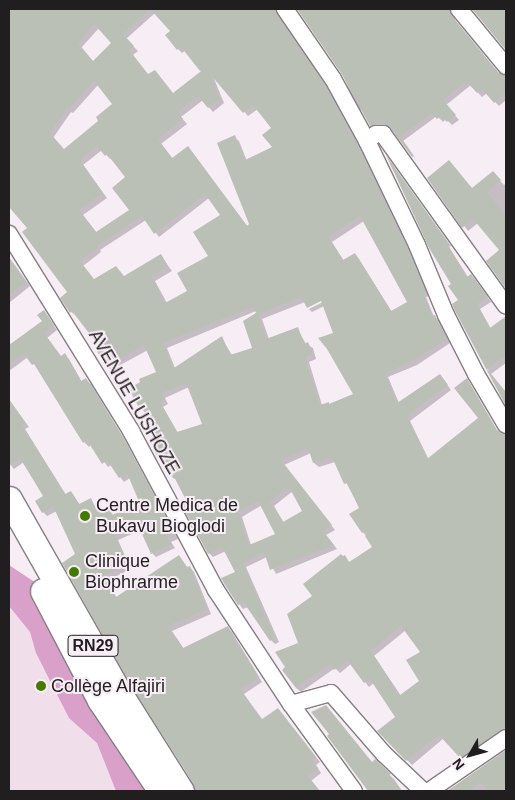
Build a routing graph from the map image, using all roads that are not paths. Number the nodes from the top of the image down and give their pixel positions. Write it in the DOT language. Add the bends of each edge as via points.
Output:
graph roads {
  1 [pos="285,9"];
  2 [pos="459,9"];
  3 [pos="506,66"];
  4 [pos="366,141"];
  5 [pos="9,234"];
  6 [pos="506,306"];
  7 [pos="506,425"];
  8 [pos="9,499"];
  9 [pos="9,533"];
  10 [pos="109,696"];
  11 [pos="291,704"];
  12 [pos="506,738"];
  13 [pos="161,791"];
  14 [pos="181,791"];
  15 [pos="354,791"];
  16 [pos="423,791"];
  17 [pos="429,791"];
  1 -- 4 [label="street" via="333,79"];
  2 -- 3 [label="street"];
  4 -- 6 [label="street" via="376,134 383,134"];
  4 -- 7 [label="street" via="417,245 446,315"];
  5 -- 11 [label="street, AVENUE LUSHOZE" via="131,431 216,590"];
  8 -- 10 [label="main road, RN29"];
  9 -- 10 [label="main road, RN29" via="57,618"];
  10 -- 13 [label="main road, RN29"];
  10 -- 14 [label="main road, RN29"];
  11 -- 15 [label="street, AVENUE LUSHOZE"];
  11 -- 16 [label="street" via="331,693 384,754"];
  12 -- 17 [label="street"];
}
